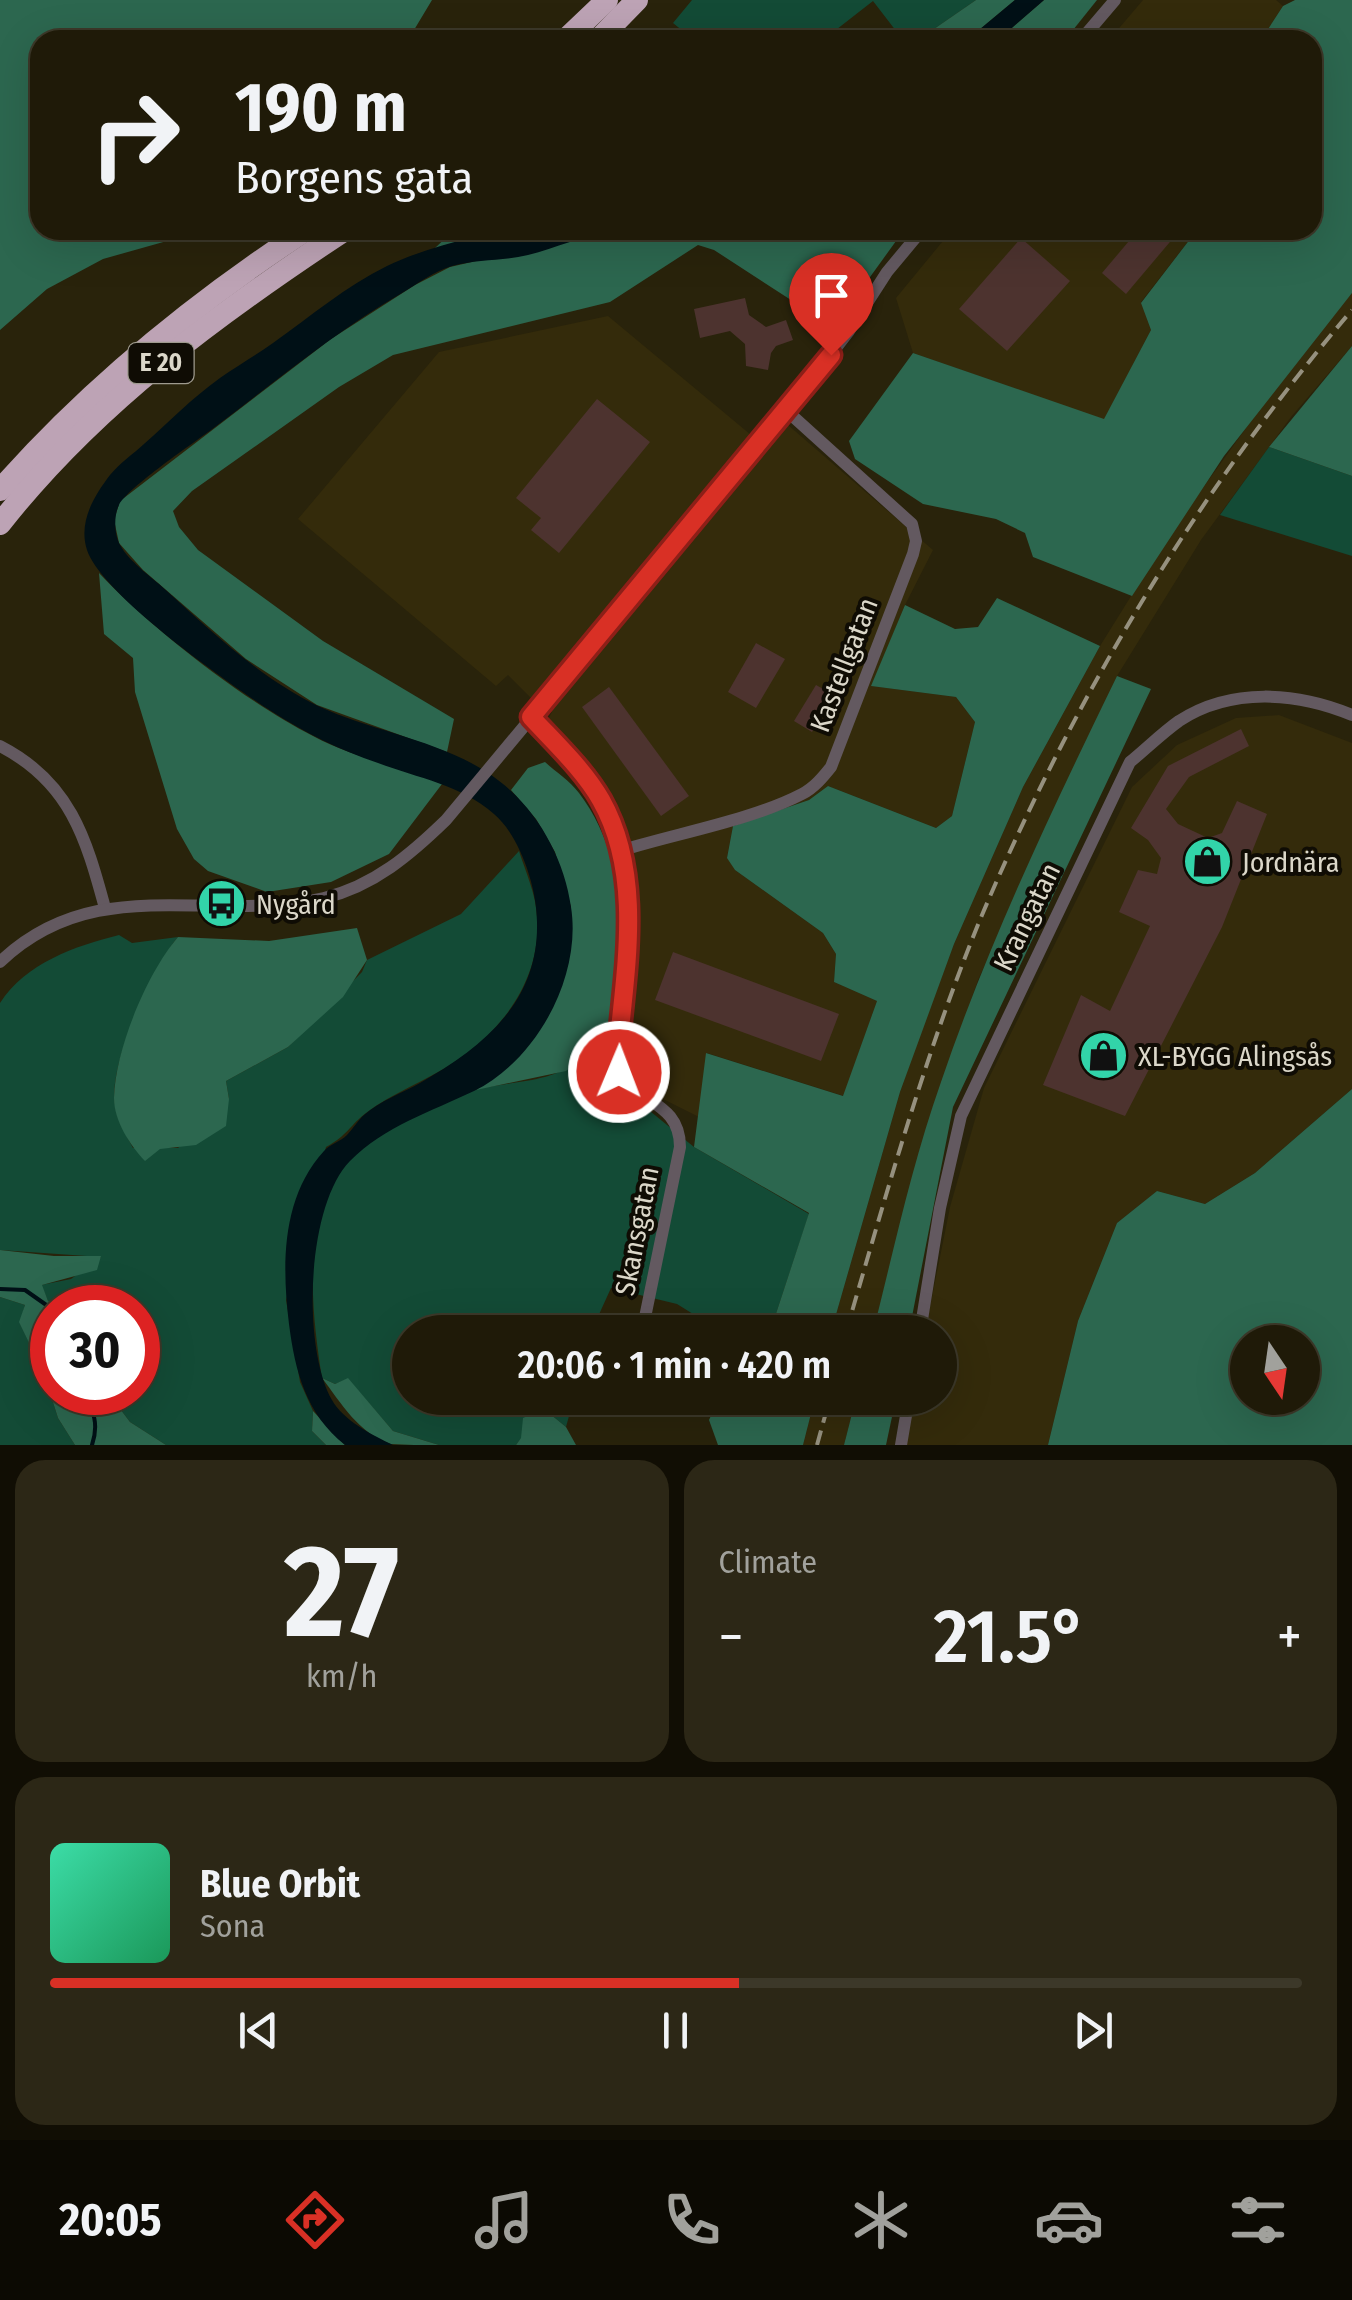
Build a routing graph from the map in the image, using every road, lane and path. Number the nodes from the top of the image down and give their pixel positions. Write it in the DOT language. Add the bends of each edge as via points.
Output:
graph roads {
  1 [pos="607,0"];
  2 [pos="637,0"];
  3 [pos="1115,0"];
  4 [pos="576,30"];
  5 [pos="608,30"];
  6 [pos="1090,30"];
  7 [pos="291,240"];
  8 [pos="331,240"];
  9 [pos="914,240"];
  10 [pos="787,411"];
  11 [pos="0,490"];
  12 [pos="0,524"];
  13 [pos="1352,715"];
  14 [pos="531,717"];
  15 [pos="0,746"];
  16 [pos="623,850"];
  17 [pos="105,908"];
  18 [pos="0,962"];
  19 [pos="646,1315"];
  20 [pos="923,1315"];
  21 [pos="906,1415"];
  22 [pos="901,1445"];
  1 -- 4 [label="highway"];
  2 -- 5 [label="highway"];
  3 -- 6 [label="street"];
  7 -- 11 [label="highway, E 20" via="131,360"];
  8 -- 12 [label="highway, E 20" via="144,377"];
  9 -- 10 [label="street"];
  10 -- 14 [label="street"];
  10 -- 16 [label="street, Kastellgatan" via="912,524 914,554 831,768 818,782 768,807"];
  13 -- 20 [label="street, Krangatan" via="1320,702 1225,699 1180,721 1130,762 961,1116"];
  14 -- 16 [label="street, Skansgatan" via="595,791"];
  14 -- 17 [label="street" via="446,820 388,870 326,898 264,906"];
  15 -- 17 [label="street" via="55,789 74,815"];
  16 -- 19 [label="street, Skansgatan" via="619,1072 672,1116 680,1140"];
  17 -- 18 [label="street" via="54,926"];
  21 -- 22 [label="street"];
}
